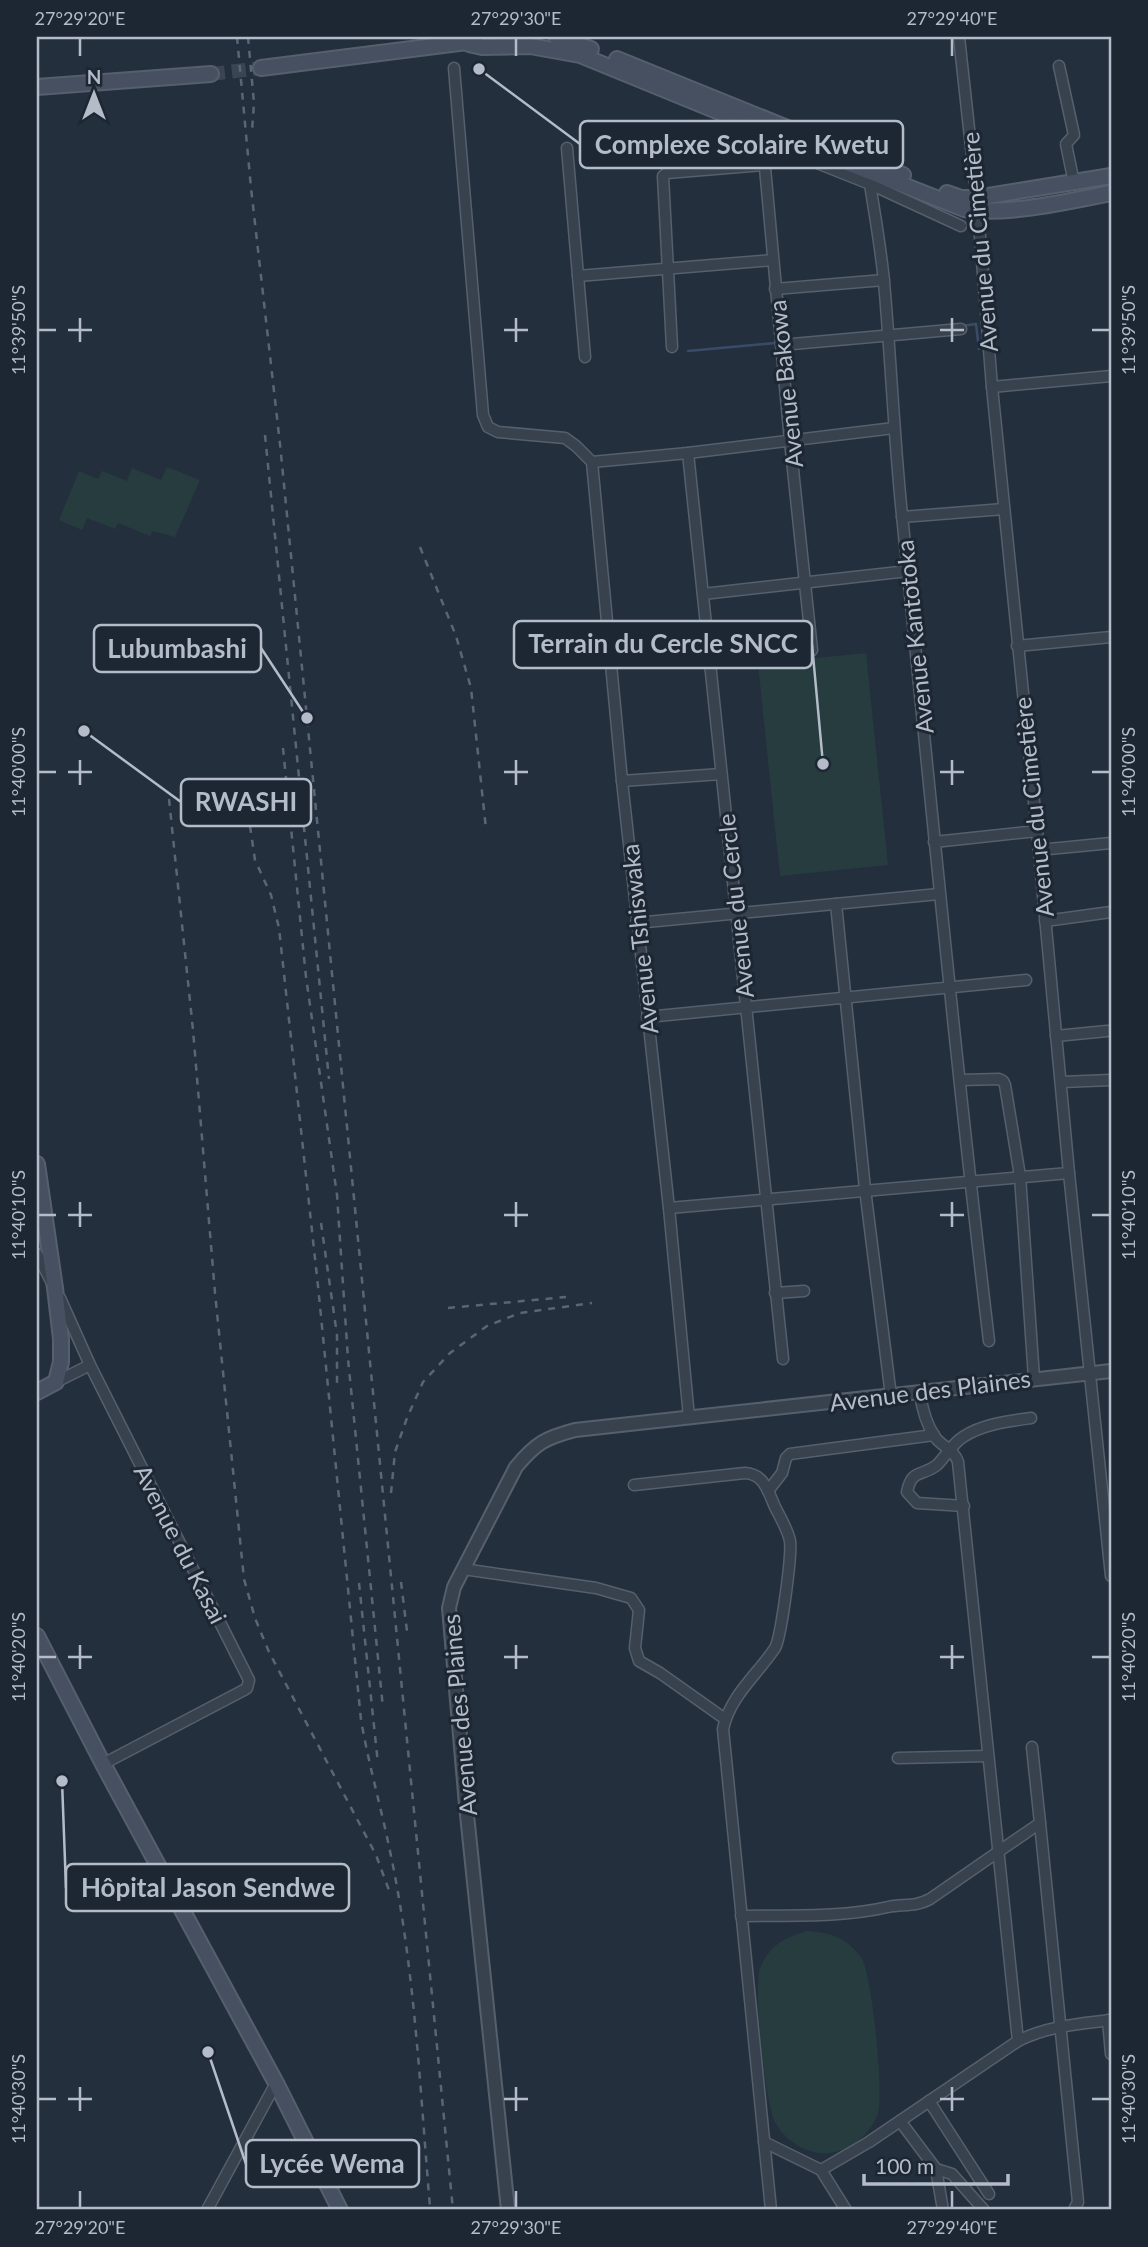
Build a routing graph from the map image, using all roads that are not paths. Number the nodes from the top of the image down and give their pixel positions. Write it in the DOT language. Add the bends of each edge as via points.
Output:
graph roads {
  1 [pos="494,37"];
  2 [pos="556,37"];
  3 [pos="959,37"];
  4 [pos="531,41"];
  5 [pos="469,44"];
  6 [pos="1059,66"];
  7 [pos="261,68"];
  8 [pos="454,68"];
  9 [pos="211,74"];
  10 [pos="37,87"];
  11 [pos="761,129"];
  12 [pos="567,148"];
  13 [pos="763,164"];
  14 [pos="1111,176"];
  15 [pos="1074,183"];
  16 [pos="870,184"];
  17 [pos="1111,193"];
  18 [pos="977,205"];
  19 [pos="961,226"];
  20 [pos="773,260"];
  21 [pos="666,268"];
  22 [pos="578,276"];
  23 [pos="884,280"];
  24 [pos="775,289"];
  25 [pos="961,329"];
  26 [pos="888,337"];
  27 [pos="781,345"];
  28 [pos="672,347"];
  29 [pos="585,356"];
  30 [pos="1111,376"];
  31 [pos="992,387"];
  32 [pos="894,428"];
  33 [pos="790,441"];
  34 [pos="688,453"];
  35 [pos="592,462"];
  36 [pos="1004,509"];
  37 [pos="902,517"];
  38 [pos="908,571"];
  39 [pos="805,582"];
  40 [pos="703,594"];
  41 [pos="707,634"];
  42 [pos="1111,637"];
  43 [pos="609,644"];
  44 [pos="1017,646"];
  45 [pos="710,660"];
  46 [pos="722,774"];
  47 [pos="622,781"];
  48 [pos="1037,831"];
  49 [pos="934,842"];
  50 [pos="1111,843"];
  51 [pos="1039,850"];
  52 [pos="939,894"];
  53 [pos="836,904"];
  54 [pos="1111,912"];
  55 [pos="736,914"];
  56 [pos="1045,921"];
  57 [pos="636,923"];
  58 [pos="1026,981"];
  59 [pos="951,988"];
  60 [pos="846,997"];
  61 [pos="745,1007"];
  62 [pos="647,1017"];
  63 [pos="1107,1031"];
  64 [pos="1056,1036"];
  65 [pos="961,1080"];
  66 [pos="1111,1080"];
  67 [pos="1062,1082"];
  68 [pos="37,1164"];
  69 [pos="1069,1173"];
  70 [pos="1020,1177"];
  71 [pos="970,1181"];
  72 [pos="864,1189"];
  73 [pos="765,1199"];
  74 [pos="669,1208"];
  75 [pos="40,1209"];
  76 [pos="37,1254"];
  77 [pos="55,1288"];
  78 [pos="804,1291"];
  79 [pos="775,1293"];
  80 [pos="989,1341"];
  81 [pos="783,1359"];
  82 [pos="90,1365"];
  83 [pos="1111,1371"];
  84 [pos="1090,1372"];
  85 [pos="1034,1378"];
  86 [pos="56,1381"];
  87 [pos="37,1392"];
  88 [pos="920,1393"];
  89 [pos="891,1395"];
  90 [pos="689,1417"];
  91 [pos="1031,1418"];
  92 [pos="934,1436"];
  93 [pos="950,1450"];
  94 [pos="634,1485"];
  95 [pos="768,1491"];
  96 [pos="964,1506"];
  97 [pos="1108,1517"];
  98 [pos="1110,1547"];
  99 [pos="463,1569"];
  100 [pos="1111,1576"];
  101 [pos="37,1636"];
  102 [pos="725,1719"];
  103 [pos="1032,1747"];
  104 [pos="988,1756"];
  105 [pos="898,1758"];
  106 [pos="103,1764"];
  107 [pos="1040,1823"];
  108 [pos="997,1853"];
  109 [pos="741,1916"];
  110 [pos="1110,2020"];
  111 [pos="1061,2026"];
  112 [pos="1018,2041"];
  113 [pos="1111,2054"];
  114 [pos="276,2083"];
  115 [pos="929,2101"];
  116 [pos="900,2121"];
  117 [pos="764,2142"];
  118 [pos="936,2169"];
  119 [pos="821,2170"];
  120 [pos="989,2194"];
  121 [pos="207,2210"];
  122 [pos="340,2210"];
  123 [pos="508,2210"];
  124 [pos="771,2210"];
  125 [pos="846,2210"];
  126 [pos="943,2210"];
  127 [pos="984,2210"];
  128 [pos="1074,2210"];
  1 -- 5 [label="main road"];
  2 -- 11 [label="main road"];
  3 -- 18 [label="street, Avenue du Cimetière"];
  4 -- 5 [label="main road" via="482,47"];
  4 -- 11 [label="main road" via="580,55"];
  5 -- 7 [label="main road"];
  6 -- 15 [label="street" via="1074,134 1066,144"];
  8 -- 35 [label="street" via="483,415 488,427 498,432 565,438"];
  9 -- 10 [label="main road"];
  11 -- 13 [label="street, Avenue Bakowa"];
  11 -- 16 [label="street"];
  11 -- 18 [label="main road" via="941,201"];
  12 -- 22 [label="street"];
  13 -- 20 [label="street, Avenue Bakowa"];
  13 -- 21 [label="street" via="664,174"];
  14 -- 15 [label="main road"];
  15 -- 18 [label="main road"];
  16 -- 19 [label="street"];
  16 -- 23 [label="street, Avenue Kantotoka"];
  17 -- 18 [label="main road" via="1040,206"];
  18 -- 31 [label="street, Avenue du Cimetière"];
  20 -- 21 [label="street"];
  20 -- 24 [label="street, Avenue Bakowa"];
  21 -- 22 [label="street"];
  21 -- 28 [label="street"];
  22 -- 29 [label="street"];
  23 -- 24 [label="street"];
  23 -- 26 [label="street, Avenue Kantotoka"];
  24 -- 27 [label="street, Avenue Bakowa"];
  25 -- 26 [label="street"];
  26 -- 27 [label="street"];
  26 -- 32 [label="street, Avenue Kantotoka"];
  27 -- 33 [label="street, Avenue Bakowa"];
  30 -- 31 [label="street"];
  31 -- 36 [label="street, Avenue du Cimetière"];
  32 -- 33 [label="street"];
  32 -- 37 [label="street, Avenue Kantotoka"];
  33 -- 34 [label="street"];
  33 -- 39 [label="street, Avenue Bakowa"];
  34 -- 35 [label="street"];
  34 -- 40 [label="street, Avenue du Cercle"];
  35 -- 43 [label="street, Avenue Tshiswaka"];
  36 -- 37 [label="street"];
  36 -- 44 [label="street, Avenue du Cimetière"];
  37 -- 38 [label="street, Avenue Kantotoka"];
  38 -- 39 [label="street"];
  38 -- 49 [label="street, Avenue Kantotoka"];
  39 -- 40 [label="street"];
  39 -- 45 [label="street, Avenue Bakowa" via="812,650"];
  40 -- 41 [label="street, Avenue du Cercle"];
  41 -- 43 [label="street"];
  41 -- 45 [label="street, Avenue du Cercle"];
  42 -- 44 [label="street"];
  43 -- 47 [label="street, Avenue Tshiswaka"];
  44 -- 48 [label="street, Avenue du Cimetière"];
  45 -- 46 [label="street, Avenue du Cercle"];
  46 -- 47 [label="street"];
  46 -- 55 [label="street, Avenue du Cercle"];
  47 -- 57 [label="street, Avenue Tshiswaka"];
  48 -- 49 [label="street"];
  48 -- 51 [label="street, Avenue du Cimetière"];
  49 -- 52 [label="street, Avenue Kantotoka"];
  50 -- 51 [label="street"];
  51 -- 56 [label="street, Avenue du Cimetière"];
  52 -- 53 [label="street"];
  52 -- 59 [label="street, Avenue Kantotoka"];
  53 -- 55 [label="street"];
  53 -- 60 [label="street"];
  54 -- 56 [label="street"];
  55 -- 57 [label="street"];
  55 -- 61 [label="street, Avenue du Cercle"];
  56 -- 64 [label="street, Avenue du Cimetière"];
  57 -- 62 [label="street, Avenue Tshiswaka"];
  58 -- 59 [label="street"];
  59 -- 60 [label="street"];
  59 -- 65 [label="street, Avenue Kantotoka"];
  60 -- 61 [label="street"];
  60 -- 72 [label="street"];
  61 -- 62 [label="street"];
  61 -- 73 [label="street, Avenue du Cercle"];
  62 -- 74 [label="street, Avenue Tshiswaka"];
  63 -- 64 [label="street"];
  64 -- 67 [label="street, Avenue du Cimetière"];
  65 -- 70 [label="street" via="1004,1082"];
  65 -- 71 [label="street, Avenue Kantotoka"];
  66 -- 67 [label="street"];
  67 -- 69 [label="street, Avenue du Cimetière"];
  68 -- 75 [label="main road"];
  69 -- 70 [label="street"];
  69 -- 84 [label="street, Avenue du Cimetière"];
  70 -- 71 [label="street"];
  70 -- 85 [label="street"];
  71 -- 72 [label="street"];
  71 -- 80 [label="street, Avenue Kantotoka"];
  72 -- 73 [label="street"];
  72 -- 89 [label="street"];
  73 -- 74 [label="street"];
  73 -- 79 [label="street, Avenue du Cercle"];
  74 -- 90 [label="street, Avenue Tshiswaka"];
  75 -- 77 [label="main road"];
  76 -- 77 [label="street, Avenue du Kasai"];
  77 -- 82 [label="street, Avenue du Kasai"];
  77 -- 86 [label="main road" via="61,1351"];
  78 -- 79 [label="street"];
  79 -- 81 [label="street, Avenue du Cercle"];
  82 -- 86 [label="street"];
  82 -- 106 [label="street, Avenue du Kasai" via="249,1680 244,1690"];
  83 -- 84 [label="street, Avenue des Plaines"];
  84 -- 85 [label="street, Avenue des Plaines"];
  84 -- 97 [label="street, Avenue du Cimetière"];
  85 -- 88 [label="street, Avenue des Plaines"];
  86 -- 87 [label="main road"];
  88 -- 89 [label="street, Avenue des Plaines"];
  88 -- 92 [label="street"];
  89 -- 90 [label="street, Avenue des Plaines"];
  90 -- 99 [label="street, Avenue des Plaines" via="575,1430 538,1444 516,1467"];
  91 -- 93 [label="street" via="995,1424 963,1437"];
  92 -- 93 [label="street"];
  92 -- 95 [label="street" via="790,1454"];
  93 -- 96 [label="street" via="958,1462"];
  93 -- 96 [label="street" via="935,1467 916,1474 907,1492 917,1503"];
  94 -- 95 [label="street" via="750,1473 761,1478"];
  95 -- 102 [label="street" via="790,1542 781,1633"];
  96 -- 104 [label="street"];
  97 -- 98 [label="street, Avenue du Cimetière"];
  98 -- 100 [label="street, Avenue du Cimetière"];
  99 -- 102 [label="street" via="596,1588 631,1598 639,1610 635,1648 639,1661"];
  99 -- 123 [label="street, Avenue des Plaines" via="451,1597 449,1616"];
  101 -- 106 [label="main road"];
  102 -- 109 [label="street"];
  103 -- 107 [label="street"];
  104 -- 105 [label="street"];
  104 -- 108 [label="street"];
  106 -- 114 [label="main road"];
  107 -- 108 [label="street"];
  107 -- 111 [label="street"];
  108 -- 109 [label="street" via="919,1905 858,1913"];
  108 -- 112 [label="street"];
  109 -- 117 [label="street"];
  110 -- 111 [label="street"];
  110 -- 113 [label="street"];
  111 -- 112 [label="street"];
  111 -- 128 [label="street" via="1079,2202"];
  112 -- 115 [label="street"];
  114 -- 121 [label="street"];
  114 -- 122 [label="main road"];
  115 -- 116 [label="street"];
  115 -- 120 [label="street"];
  116 -- 118 [label="street"];
  116 -- 119 [label="street"];
  117 -- 119 [label="street"];
  117 -- 124 [label="street"];
  118 -- 126 [label="street"];
  118 -- 127 [label="street" via="951,2174"];
  119 -- 125 [label="street"];
}
